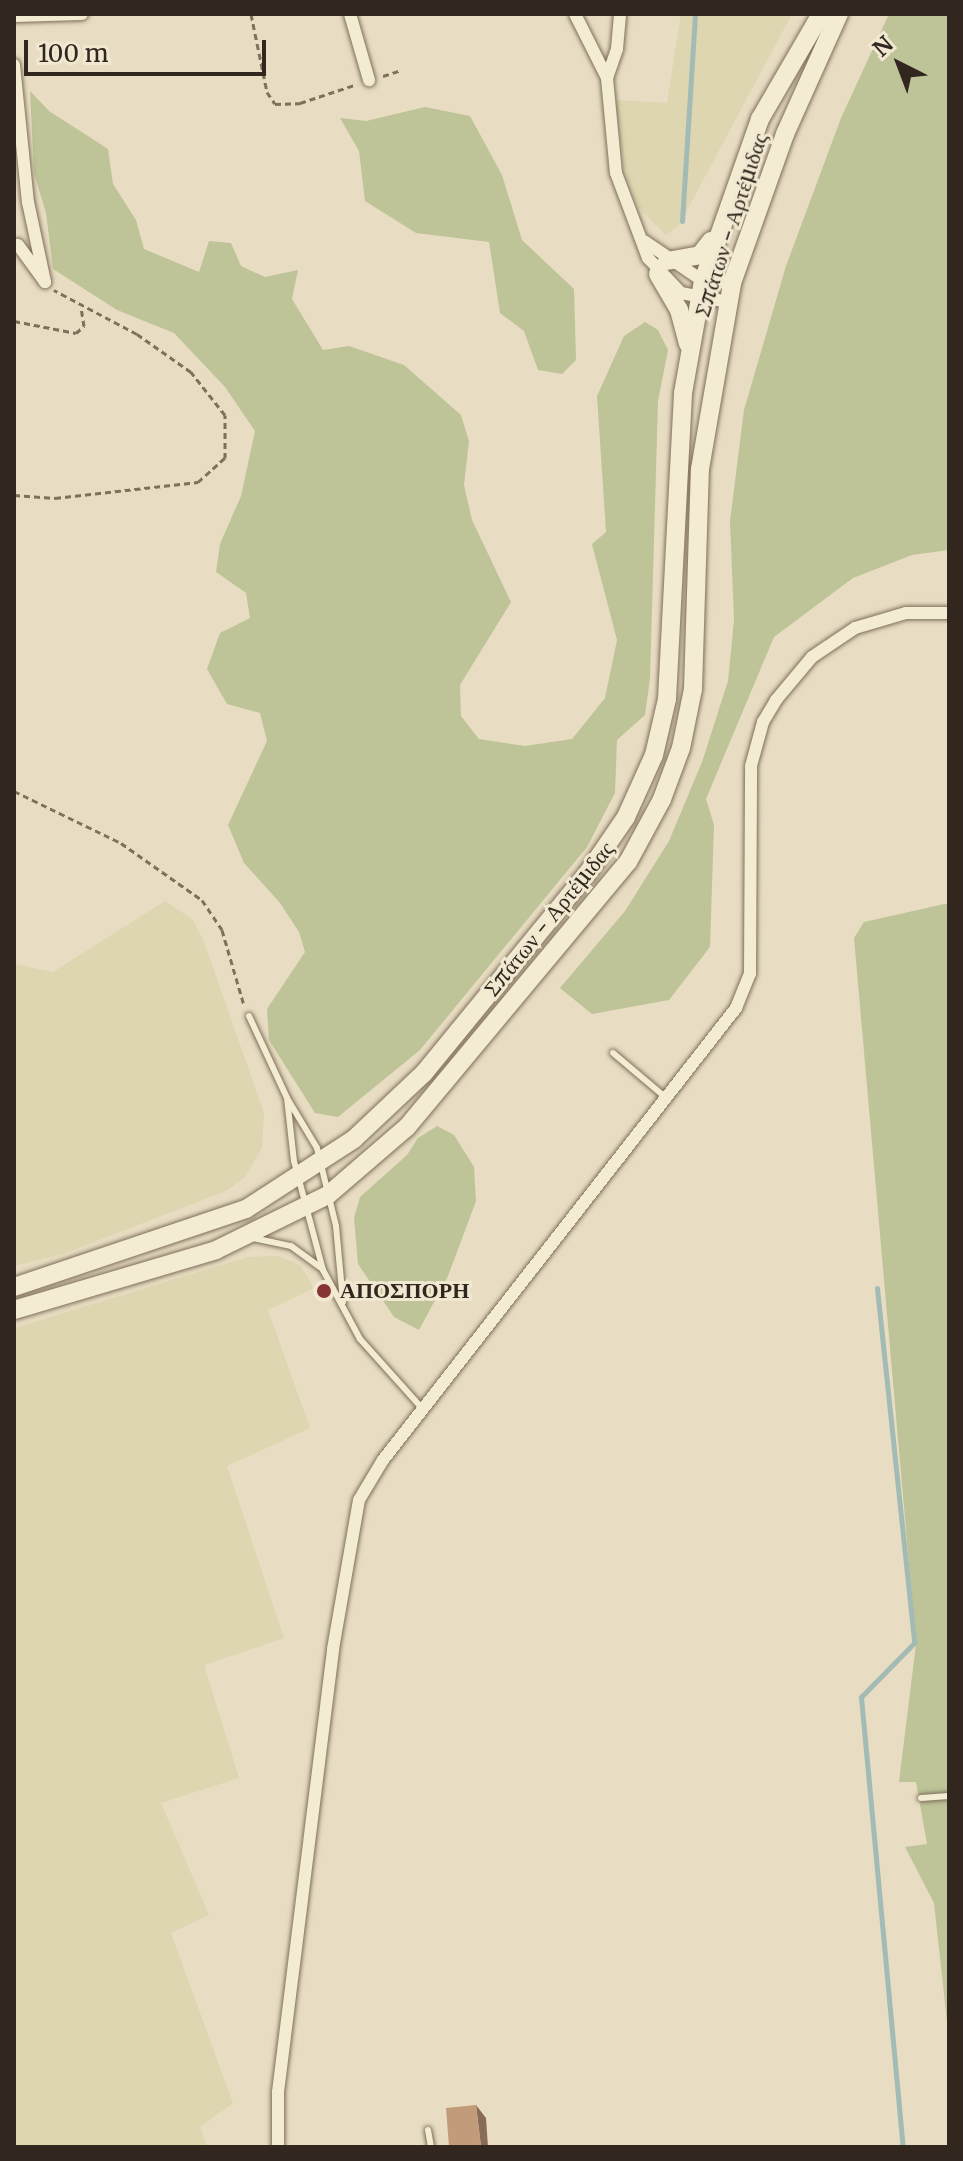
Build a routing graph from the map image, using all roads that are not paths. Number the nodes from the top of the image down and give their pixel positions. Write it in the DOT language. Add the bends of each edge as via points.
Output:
graph roads {
  1 [pos="82,14"];
  2 [pos="350,14"];
  3 [pos="575,14"];
  4 [pos="620,14"];
  5 [pos="821,14"];
  6 [pos="839,14"];
  7 [pos="14,16"];
  8 [pos="14,65"];
  9 [pos="607,78"];
  10 [pos="369,80"];
  11 [pos="718,228"];
  12 [pos="18,245"];
  13 [pos="662,267"];
  14 [pos="703,281"];
  15 [pos="732,283"];
  16 [pos="699,300"];
  17 [pos="728,302"];
  18 [pos="689,351"];
  19 [pos="949,613"];
  20 [pos="249,1016"];
  21 [pos="613,1053"];
  22 [pos="287,1098"];
  23 [pos="669,1100"];
  24 [pos="321,1164"];
  25 [pos="298,1179"];
  26 [pos="328,1195"];
  27 [pos="304,1209"];
  28 [pos="249,1238"];
  29 [pos="323,1270"];
  30 [pos="14,1287"];
  31 [pos="343,1305"];
  32 [pos="14,1310"];
  33 [pos="425,1410"];
  34 [pos="949,1796"];
  35 [pos="921,1798"];
  36 [pos="428,2130"];
  37 [pos="278,2147"];
  38 [pos="431,2147"];
  1 -- 7 [label="street"];
  2 -- 10 [label="street"];
  3 -- 9 [label="street"];
  4 -- 9 [label="street" via="617,49"];
  5 -- 11 [label="main road, Σπάτων - Αρτέμιδας" via="760,119"];
  6 -- 15 [label="main road, Σπάτων - Αρτέμιδας" via="785,134"];
  8 -- 12 [label="street" via="28,202 45,282"];
  9 -- 13 [label="street" via="616,173 640,237"];
  11 -- 13 [label="main road" via="700,255"];
  11 -- 14 [label="main road, Σπάτων - Αρτέμιδας"];
  13 -- 14 [label="street"];
  13 -- 16 [label="street" via="681,293"];
  13 -- 18 [label="main road"];
  14 -- 15 [label="street"];
  14 -- 16 [label="main road, Σπάτων - Αρτέμιδας"];
  15 -- 17 [label="main road, Σπάτων - Αρτέμιδας"];
  16 -- 17 [label="street"];
  16 -- 18 [label="main road, Σπάτων - Αρτέμιδας"];
  17 -- 26 [label="main road, Σπάτων - Αρτέμιδας" via="700,469 693,689 681,748 662,799 600,902 407,1127"];
  18 -- 24 [label="main road, Σπάτων - Αρτέμιδας" via="676,467 674,626 667,699 641,787 587,874 424,1073"];
  19 -- 23 [label="street" via="879,619 833,641 794,677 763,722 749,786 750,974 724,1028"];
  20 -- 22 [label="lane"];
  21 -- 23 [label="lane"];
  22 -- 24 [label="lane" via="310,1130"];
  22 -- 25 [label="lane"];
  23 -- 33 [label="street"];
  24 -- 25 [label="main road, Σπάτων - Αρτέμιδας"];
  24 -- 26 [label="lane"];
  25 -- 27 [label="lane"];
  25 -- 30 [label="main road, Σπάτων - Αρτέμιδας" via="246,1209 177,1236"];
  26 -- 27 [label="main road, Σπάτων - Αρτέμιδας"];
  26 -- 31 [label="lane" via="340,1252"];
  27 -- 28 [label="main road, Σπάτων - Αρτέμιδας"];
  27 -- 29 [label="lane"];
  28 -- 29 [label="lane" via="291,1246"];
  28 -- 32 [label="main road, Σπάτων - Αρτέμιδας"];
  29 -- 31 [label="lane"];
  31 -- 33 [label="lane" via="372,1355"];
  33 -- 37 [label="street" via="369,1481 350,1531 278,2092"];
  34 -- 35 [label="lane"];
  36 -- 38 [label="lane"];
}
